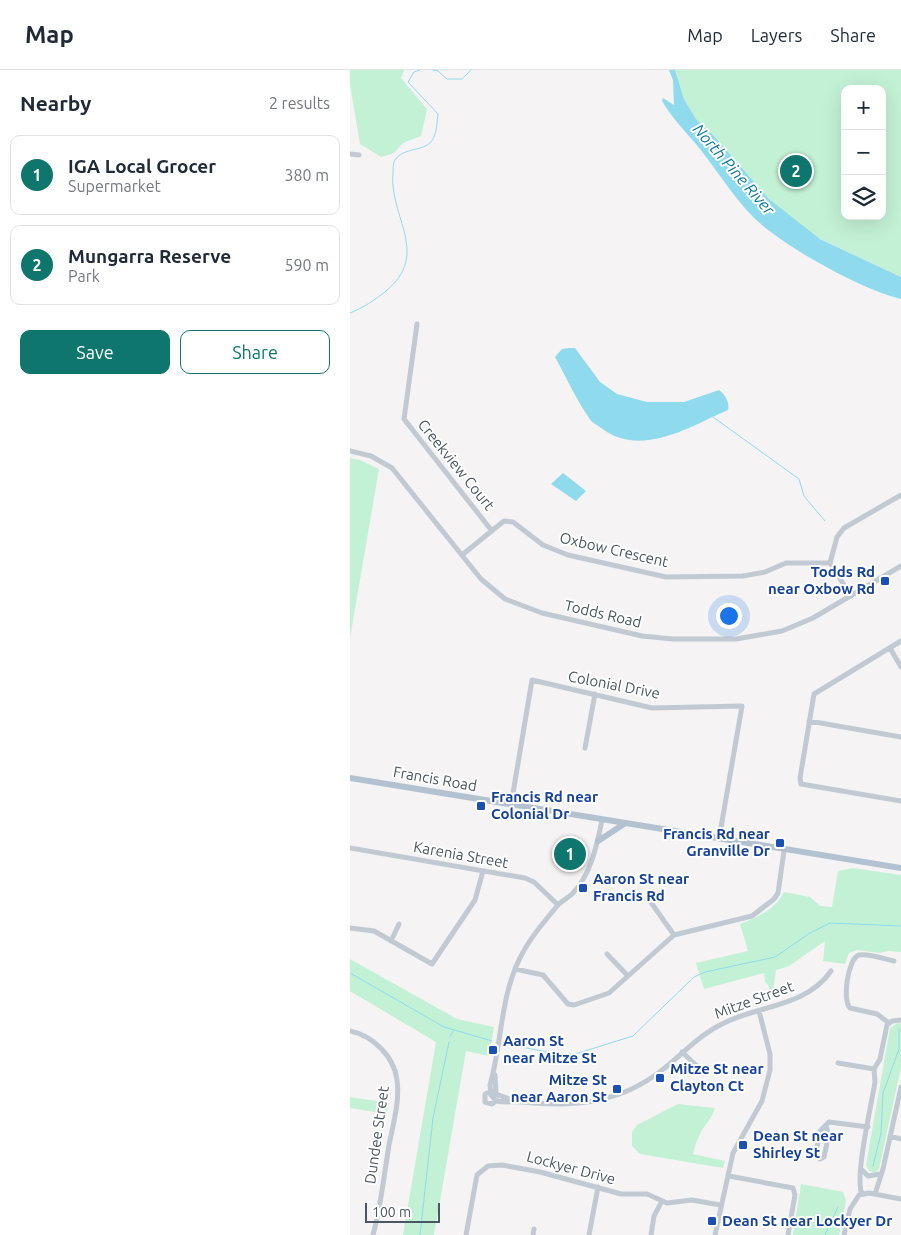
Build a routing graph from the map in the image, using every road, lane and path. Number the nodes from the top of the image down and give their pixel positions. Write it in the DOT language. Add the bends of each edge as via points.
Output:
graph roads {
  1 [pos="350,154"];
  2 [pos="359,155"];
  3 [pos="417,324"];
  4 [pos="350,450"];
  5 [pos="901,495"];
  6 [pos="492,531"];
  7 [pos="462,555"];
  8 [pos="830,563"];
  9 [pos="901,566"];
  10 [pos="851,596"];
  11 [pos="901,641"];
  12 [pos="890,648"];
  13 [pos="901,667"];
  14 [pos="595,694"];
  15 [pos="810,721"];
  16 [pos="901,737"];
  17 [pos="585,748"];
  18 [pos="350,778"];
  19 [pos="901,801"];
  20 [pos="511,805"];
  21 [pos="602,820"];
  22 [pos="624,824"];
  23 [pos="719,839"];
  24 [pos="598,841"];
  25 [pos="350,848"];
  26 [pos="784,850"];
  27 [pos="901,868"];
  28 [pos="483,871"];
  29 [pos="650,901"];
  30 [pos="558,905"];
  31 [pos="399,924"];
  32 [pos="350,928"];
  33 [pos="674,935"];
  34 [pos="390,941"];
  35 [pos="607,954"];
  36 [pos="894,961"];
  37 [pos="515,969"];
  38 [pos="831,971"];
  39 [pos="628,976"];
  40 [pos="759,1011"];
  41 [pos="901,1020"];
  42 [pos="889,1023"];
  43 [pos="350,1031"];
  44 [pos="682,1052"];
  45 [pos="838,1063"];
  46 [pos="700,1069"];
  47 [pos="874,1069"];
  48 [pos="901,1087"];
  49 [pos="826,1126"];
  50 [pos="868,1126"];
  51 [pos="890,1136"];
  52 [pos="901,1139"];
  53 [pos="862,1170"];
  54 [pos="881,1174"];
  55 [pos="729,1176"];
  56 [pos="870,1176"];
  57 [pos="862,1180"];
  58 [pos="877,1183"];
  59 [pos="598,1187"];
  60 [pos="862,1194"];
  61 [pos="875,1194"];
  62 [pos="901,1199"];
  63 [pos="662,1201"];
  64 [pos="720,1205"];
  65 [pos="373,1235"];
  66 [pos="466,1235"];
  67 [pos="589,1235"];
  68 [pos="651,1235"];
  69 [pos="715,1235"];
  70 [pos="788,1235"];
  71 [pos="844,1235"];
  1 -- 2 [label="street"];
  3 -- 6 [label="street, Creekview Court" via="404,420"];
  4 -- 7 [label="street, Todds Road" via="371,456 392,468"];
  5 -- 8 [label="street" via="844,528 837,537"];
  6 -- 7 [label="street, Oxbow Crescent"];
  6 -- 8 [label="street, Oxbow Crescent" via="504,521 513,522 543,545 568,555 666,577 743,576 766,572 786,563"];
  7 -- 10 [label="street, Todds Road" via="481,579 505,599 548,614 660,639 765,636 798,625"];
  8 -- 10 [label="street"];
  9 -- 10 [label="street, Todds Road"];
  11 -- 12 [label="street"];
  12 -- 13 [label="street"];
  12 -- 15 [label="street" via="816,691"];
  14 -- 17 [label="street"];
  14 -- 20 [label="street, Colonial Drive" via="532,680"];
  14 -- 23 [label="street, Colonial Drive" via="652,708 742,706"];
  15 -- 16 [label="street"];
  15 -- 19 [label="street" via="800,784"];
  18 -- 20 [label="main road, Francis Road"];
  20 -- 21 [label="main road, Francis Road"];
  21 -- 22 [label="main road, Francis Road"];
  21 -- 24 [label="street"];
  22 -- 23 [label="main road, Francis Road"];
  22 -- 24 [label="main road"];
  23 -- 26 [label="main road, Francis Road"];
  24 -- 30 [label="street" via="584,876 573,893"];
  25 -- 28 [label="street, Karenia Street"];
  26 -- 27 [label="main road, Francis Road"];
  26 -- 33 [label="street" via="778,892 752,916"];
  28 -- 30 [label="street, Karenia Street" via="534,882"];
  28 -- 34 [label="street" via="475,900 432,964"];
  29 -- 33 [label="street"];
  30 -- 37 [label="street" via="528,944"];
  31 -- 34 [label="street"];
  32 -- 34 [label="street" via="374,932"];
  33 -- 39 [label="street"];
  35 -- 39 [label="street"];
  36 -- 42 [label="street" via="864,955 856,957 852,962 845,998 850,1008 877,1014"];
  37 -- 39 [label="street" via="543,975 568,1004 574,1005 602,997"];
  37 -- 44 [label="street, Mitze Street" via="506,1000 495,1068 495,1095 520,1102 572,1105 617,1095 654,1076"];
  38 -- 40 [label="street, Mitze Street" via="805,995"];
  40 -- 44 [label="street, Mitze Street" via="714,1028"];
  40 -- 55 [label="street" via="770,1054 770,1070 762,1101 733,1153"];
  41 -- 42 [label="street"];
  42 -- 47 [label="street" via="880,1059"];
  43 -- 65 [label="street, Dundee Street" via="364,1035 382,1050 397,1080"];
  44 -- 46 [label="street"];
  45 -- 47 [label="street"];
  47 -- 50 [label="street" via="876,1082"];
  48 -- 51 [label="street"];
  49 -- 49 [label="street" via="825,1153 820,1159 816,1155 820,1130"];
  49 -- 50 [label="street" via="833,1121"];
  50 -- 53 [label="street"];
  51 -- 52 [label="street"];
  51 -- 54 [label="street"];
  53 -- 56 [label="street"];
  53 -- 57 [label="street"];
  54 -- 56 [label="street"];
  54 -- 58 [label="street"];
  55 -- 64 [label="street"];
  55 -- 70 [label="street" via="793,1188 796,1195"];
  56 -- 57 [label="street"];
  56 -- 58 [label="street"];
  57 -- 60 [label="street"];
  58 -- 61 [label="street"];
  59 -- 63 [label="street, Lockyer Drive" via="628,1195 647,1194"];
  59 -- 66 [label="street, Lockyer Drive" via="521,1167 491,1165 482,1168 477,1175"];
  59 -- 67 [label="street"];
  60 -- 61 [label="street"];
  60 -- 71 [label="street" via="852,1204"];
  61 -- 62 [label="street"];
  63 -- 64 [label="street, Lockyer Drive" via="672,1204 692,1200"];
  63 -- 68 [label="street" via="654,1216"];
  64 -- 69 [label="street"];
}
